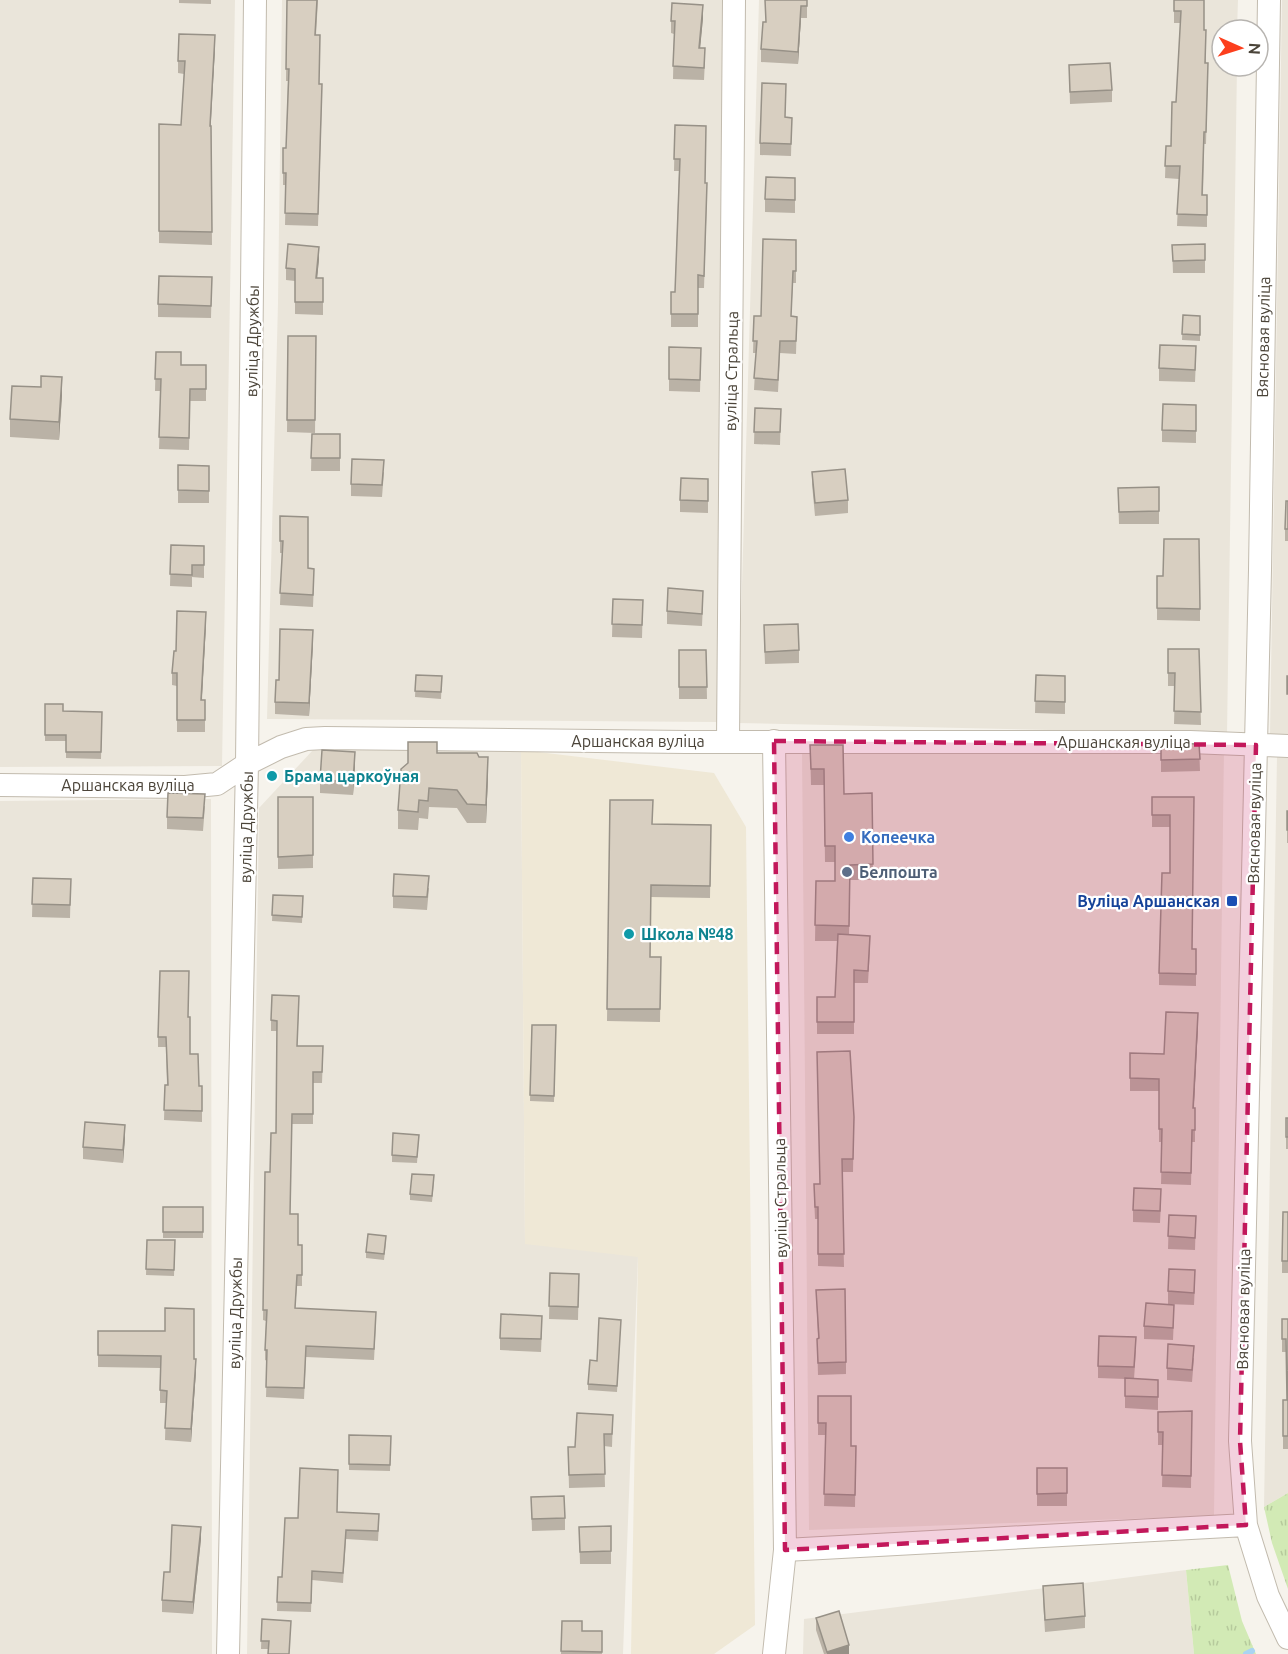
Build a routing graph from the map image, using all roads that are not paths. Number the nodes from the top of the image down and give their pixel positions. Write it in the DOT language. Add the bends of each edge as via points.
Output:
graph roads {
  1 [pos="255,0"];
  2 [pos="734,0"];
  3 [pos="1269,0"];
  4 [pos="774,741"];
  5 [pos="728,742"];
  6 [pos="1256,745"];
  7 [pos="1288,746"];
  8 [pos="247,764"];
  9 [pos="0,785"];
  10 [pos="1246,1525"];
  11 [pos="785,1550"];
  12 [pos="1288,1638"];
  13 [pos="228,1654"];
  14 [pos="774,1654"];
  1 -- 8 [label="street, вуліца Дружбы"];
  2 -- 5 [label="street, вуліца Стральца"];
  3 -- 6 [label="street, Вясновая вуліца"];
  4 -- 5 [label="street, Аршанская вуліца"];
  4 -- 6 [label="street, Аршанская вуліца"];
  4 -- 11 [label="street, вуліца Стральца"];
  5 -- 8 [label="street, Аршанская вуліца" via="306,739"];
  6 -- 7 [label="street, Аршанская вуліца"];
  6 -- 10 [label="street, Вясновая вуліца" via="1240,1441"];
  8 -- 9 [label="street, Аршанская вуліца" via="217,784 185,787"];
  8 -- 13 [label="street, вуліца Дружбы"];
  10 -- 11 [label="street"];
  10 -- 12 [label="street, Вясновая вуліца" via="1268,1596"];
  11 -- 14 [label="street, вуліца Стральца"];
}
